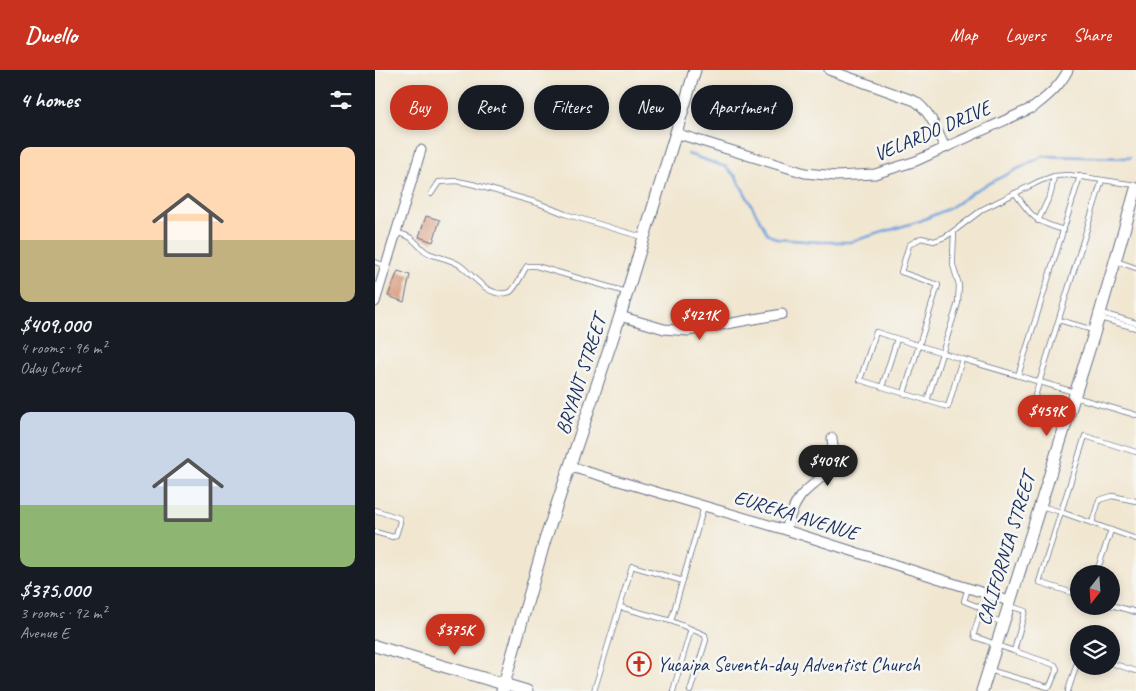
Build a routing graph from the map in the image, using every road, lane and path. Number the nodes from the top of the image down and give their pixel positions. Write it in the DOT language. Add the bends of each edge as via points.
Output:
graph roads {
  1 [pos="695,70"];
  2 [pos="829,70"];
  3 [pos="1068,70"];
  4 [pos="675,133"];
  5 [pos="945,148"];
  6 [pos="421,150"];
  7 [pos="1054,176"];
  8 [pos="1080,176"];
  9 [pos="1103,180"];
  10 [pos="1136,185"];
  11 [pos="1136,189"];
  12 [pos="1015,193"];
  13 [pos="431,194"];
  14 [pos="1133,210"];
  15 [pos="1038,221"];
  16 [pos="1064,230"];
  17 [pos="396,232"];
  18 [pos="954,232"];
  19 [pos="644,238"];
  20 [pos="1115,261"];
  21 [pos="375,262"];
  22 [pos="386,266"];
  23 [pos="1136,268"];
  24 [pos="627,292"];
  25 [pos="375,302"];
  26 [pos="782,314"];
  27 [pos="1099,315"];
  28 [pos="620,316"];
  29 [pos="1059,320"];
  30 [pos="1136,323"];
  31 [pos="1136,328"];
  32 [pos="1095,330"];
  33 [pos="897,339"];
  34 [pos="919,346"];
  35 [pos="942,353"];
  36 [pos="962,359"];
  37 [pos="1018,376"];
  38 [pos="1039,382"];
  39 [pos="882,387"];
  40 [pos="904,394"];
  41 [pos="1074,395"];
  42 [pos="927,401"];
  43 [pos="1136,415"];
  44 [pos="1065,423"];
  45 [pos="831,438"];
  46 [pos="1136,452"];
  47 [pos="571,467"];
  48 [pos="1136,501"];
  49 [pos="704,506"];
  50 [pos="1039,506"];
  51 [pos="375,510"];
  52 [pos="1061,512"];
  53 [pos="1092,523"];
  54 [pos="786,530"];
  55 [pos="1111,530"];
  56 [pos="375,532"];
  57 [pos="1136,539"];
  58 [pos="1099,565"];
  59 [pos="683,581"];
  60 [pos="968,588"];
  61 [pos="1070,592"];
  62 [pos="1008,603"];
  63 [pos="621,607"];
  64 [pos="1120,607"];
  65 [pos="1136,611"];
  66 [pos="980,615"];
  67 [pos="671,621"];
  68 [pos="1003,622"];
  69 [pos="691,629"];
  70 [pos="996,644"];
  71 [pos="375,646"];
  72 [pos="1014,651"];
  73 [pos="1120,666"];
  74 [pos="988,669"];
  75 [pos="1136,671"];
  76 [pos="1073,675"];
  77 [pos="503,687"];
  78 [pos="527,691"];
  79 [pos="594,691"];
  80 [pos="673,691"];
  81 [pos="690,691"];
  82 [pos="982,691"];
  83 [pos="1068,691"];
  1 -- 4 [label="street, BRYANT STREET"];
  2 -- 5 [label="street" via="923,106"];
  3 -- 5 [label="street, VELARDO DRIVE" via="1062,82 1034,107"];
  4 -- 5 [label="street, VELARDO DRIVE" via="790,170 836,176 875,174"];
  4 -- 19 [label="street, BRYANT STREET"];
  6 -- 17 [label="street"];
  7 -- 8 [label="lane"];
  7 -- 12 [label="lane"];
  7 -- 15 [label="lane" via="1049,199"];
  8 -- 9 [label="lane"];
  8 -- 16 [label="lane"];
  9 -- 10 [label="lane"];
  9 -- 29 [label="lane"];
  11 -- 14 [label="street, CALIFORNIA STREET"];
  12 -- 15 [label="lane"];
  12 -- 18 [label="lane" via="983,209"];
  13 -- 19 [label="lane" via="439,182 457,181 538,203"];
  14 -- 20 [label="street, CALIFORNIA STREET"];
  15 -- 16 [label="lane"];
  16 -- 37 [label="lane"];
  17 -- 22 [label="street"];
  17 -- 24 [label="lane" via="410,237 427,252 459,265 490,290 504,294 514,290 527,266"];
  18 -- 34 [label="lane" via="934,241 921,238 909,245 901,272 938,285"];
  18 -- 35 [label="lane" via="953,257 959,295"];
  19 -- 24 [label="street, BRYANT STREET"];
  20 -- 23 [label="lane"];
  20 -- 27 [label="street, CALIFORNIA STREET"];
  21 -- 22 [label="lane"];
  22 -- 25 [label="street"];
  24 -- 28 [label="street, BRYANT STREET"];
  26 -- 28 [label="street" via="688,331 664,329"];
  27 -- 30 [label="lane"];
  27 -- 31 [label="lane"];
  27 -- 32 [label="street, CALIFORNIA STREET"];
  28 -- 47 [label="street, BRYANT STREET"];
  29 -- 32 [label="lane"];
  29 -- 38 [label="lane"];
  32 -- 41 [label="street, CALIFORNIA STREET"];
  33 -- 34 [label="lane"];
  33 -- 39 [label="lane"];
  33 -- 39 [label="lane" via="876,332 860,380"];
  34 -- 35 [label="lane"];
  34 -- 40 [label="lane"];
  35 -- 36 [label="lane"];
  35 -- 42 [label="lane"];
  36 -- 37 [label="lane"];
  36 -- 42 [label="lane" via="947,407"];
  37 -- 38 [label="lane"];
  38 -- 41 [label="lane"];
  38 -- 44 [label="lane" via="1030,412"];
  39 -- 40 [label="lane"];
  40 -- 42 [label="lane"];
  41 -- 43 [label="lane"];
  41 -- 44 [label="street, CALIFORNIA STREET"];
  44 -- 50 [label="street, CALIFORNIA STREET"];
  45 -- 54 [label="street" via="834,453 830,465 801,496"];
  46 -- 52 [label="lane" via="1085,436"];
  47 -- 49 [label="street, EUREKA AVENUE"];
  47 -- 77 [label="street, BRYANT STREET" via="545,540"];
  48 -- 53 [label="lane" via="1112,496 1099,500"];
  49 -- 54 [label="street, EUREKA AVENUE"];
  49 -- 59 [label="lane"];
  50 -- 52 [label="lane"];
  50 -- 62 [label="street, CALIFORNIA STREET"];
  51 -- 56 [label="lane" via="399,518 400,522 393,537"];
  52 -- 53 [label="lane"];
  52 -- 61 [label="lane" via="1039,582"];
  53 -- 55 [label="lane"];
  54 -- 60 [label="street, EUREKA AVENUE"];
  55 -- 57 [label="lane"];
  55 -- 58 [label="lane"];
  59 -- 63 [label="lane" via="632,566"];
  59 -- 67 [label="lane"];
  60 -- 62 [label="street, EUREKA AVENUE"];
  60 -- 66 [label="lane" via="964,601 981,608"];
  62 -- 68 [label="street, CALIFORNIA STREET"];
  62 -- 72 [label="lane" via="1025,611"];
  63 -- 67 [label="lane"];
  63 -- 79 [label="lane"];
  64 -- 65 [label="lane"];
  66 -- 68 [label="lane"];
  66 -- 70 [label="lane" via="974,636"];
  67 -- 69 [label="lane"];
  68 -- 70 [label="street, CALIFORNIA STREET"];
  69 -- 80 [label="lane"];
  69 -- 81 [label="lane" via="705,635 706,640"];
  70 -- 72 [label="lane"];
  70 -- 74 [label="street, CALIFORNIA STREET"];
  71 -- 77 [label="street"];
  72 -- 74 [label="lane" via="1055,665 1057,669 1050,686"];
  73 -- 75 [label="lane"];
  74 -- 82 [label="street, CALIFORNIA STREET"];
  76 -- 83 [label="lane"];
  77 -- 78 [label="street"];
}
